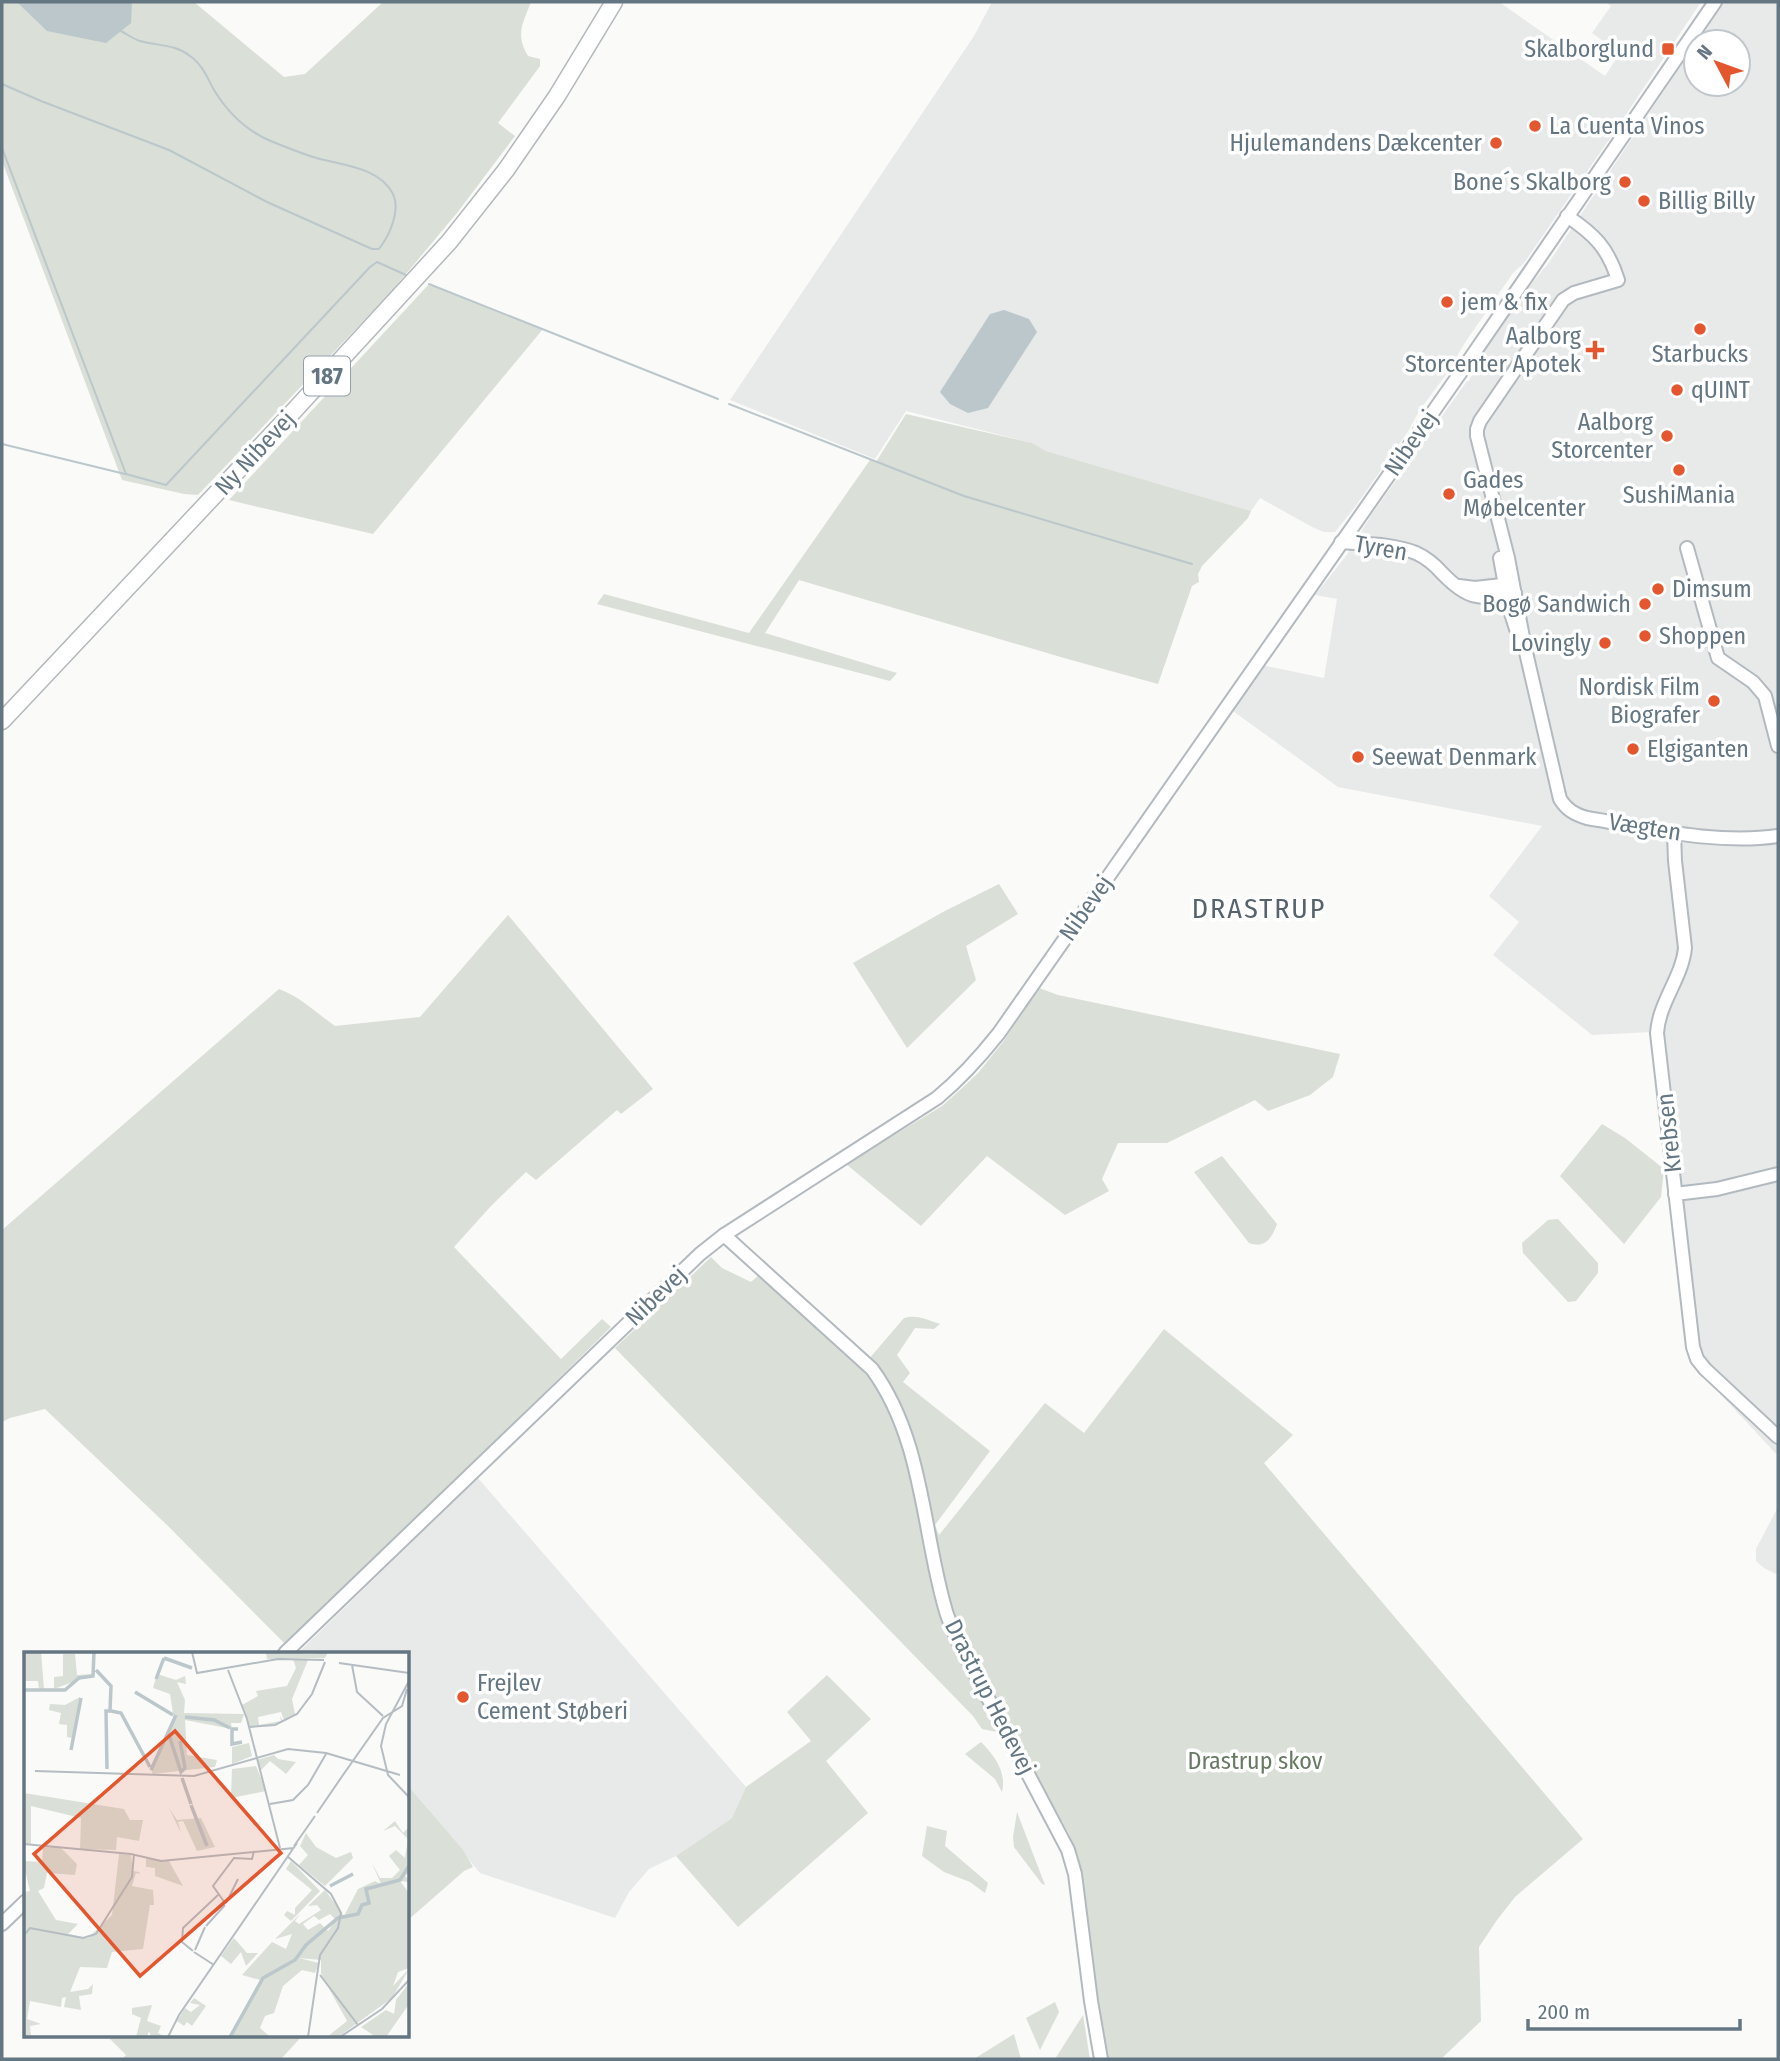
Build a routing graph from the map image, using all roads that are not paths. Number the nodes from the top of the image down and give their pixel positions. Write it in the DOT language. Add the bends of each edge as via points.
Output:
graph roads {
  1 [pos="614,2"];
  2 [pos="1715,2"];
  3 [pos="1567,216"];
  4 [pos="1341,542"];
  5 [pos="1687,548"];
  6 [pos="1510,589"];
  7 [pos="2,721"];
  8 [pos="1778,746"];
  9 [pos="1674,832"];
  10 [pos="1778,836"];
  11 [pos="1778,1174"];
  12 [pos="1675,1194"];
  13 [pos="724,1235"];
  14 [pos="1754,1415"];
  15 [pos="1778,1437"];
  16 [pos="1778,1445"];
  17 [pos="286,1652"];
  18 [pos="24,1903"];
  19 [pos="2,1924"];
  20 [pos="1101,2059"];
  1 -- 7 [label="highway, Ny Nibevej / 187" via="557,96 449,242"];
  2 -- 3 [label="street, Nibevej"];
  3 -- 4 [label="street, Nibevej"];
  3 -- 6 [label="street, Vægten" via="1595,236 1618,280 1563,300 1477,429"];
  4 -- 6 [label="street, Tyren" via="1414,552 1474,597"];
  4 -- 13 [label="street, Nibevej" via="980,1058 906,1120"];
  5 -- 8 [label="street" via="1718,658 1765,696"];
  6 -- 9 [label="street, Vægten" via="1513,621 1525,648 1560,799 1566,808 1575,814"];
  9 -- 10 [label="street, Vægten" via="1750,839"];
  9 -- 12 [label="street, Krebsen" via="1684,960 1661,1011 1657,1033"];
  11 -- 12 [label="street"];
  12 -- 14 [label="street, Krebsen" via="1697,1359"];
  13 -- 17 [label="street, Nibevej"];
  13 -- 20 [label="street, Drastrup Hedevej" via="872,1369 901,1418 946,1612 1068,1850"];
  14 -- 15 [label="street, Krebsen"];
  14 -- 16 [label="street, Krebsen"];
  18 -- 19 [label="street"];
}
